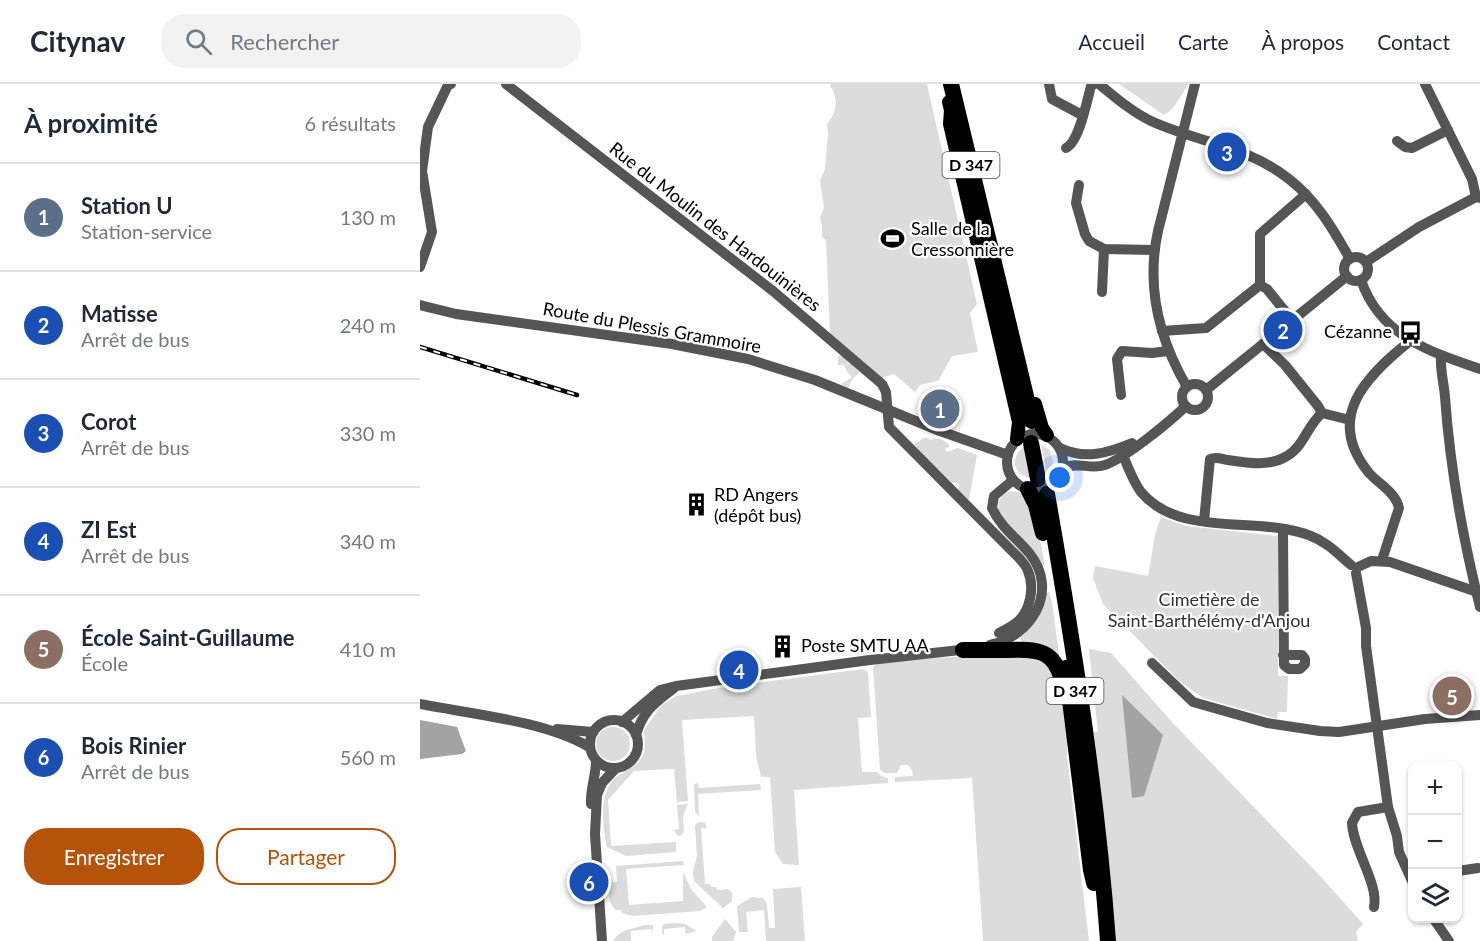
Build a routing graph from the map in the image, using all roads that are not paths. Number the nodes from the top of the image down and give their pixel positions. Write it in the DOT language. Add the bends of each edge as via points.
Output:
graph roads {
  1 [pos="451,84"];
  2 [pos="506,84"];
  3 [pos="945,84"];
  4 [pos="951,84"];
  5 [pos="957,84"];
  6 [pos="1050,84"];
  7 [pos="1094,84"];
  8 [pos="1099,84"];
  9 [pos="1196,84"];
  10 [pos="1425,84"];
  11 [pos="951,110"];
  12 [pos="1082,114"];
  13 [pos="1448,130"];
  14 [pos="1183,134"];
  15 [pos="1397,141"];
  16 [pos="1066,148"];
  17 [pos="1079,185"];
  18 [pos="1306,194"];
  19 [pos="1478,197"];
  20 [pos="1104,249"];
  21 [pos="1154,250"];
  22 [pos="1350,258"];
  23 [pos="1366,262"];
  24 [pos="420,267"];
  25 [pos="1347,276"];
  26 [pos="1361,280"];
  27 [pos="1260,285"];
  28 [pos="1102,292"];
  29 [pos="420,305"];
  30 [pos="1292,320"];
  31 [pos="1162,331"];
  32 [pos="1410,341"];
  33 [pos="1263,344"];
  34 [pos="1168,351"];
  35 [pos="1441,356"];
  36 [pos="1457,362"];
  37 [pos="1480,369"];
  38 [pos="1187,387"];
  39 [pos="1206,390"];
  40 [pos="1444,390"];
  41 [pos="1121,395"];
  42 [pos="1186,406"];
  43 [pos="886,408"];
  44 [pos="1322,413"];
  45 [pos="1350,420"];
  46 [pos="1032,434"];
  47 [pos="1149,435"];
  48 [pos="1060,447"];
  49 [pos="1008,454"];
  50 [pos="1123,455"];
  51 [pos="1013,480"];
  52 [pos="1044,485"];
  53 [pos="1204,521"];
  54 [pos="1284,529"];
  55 [pos="1382,560"];
  56 [pos="1355,569"];
  57 [pos="1478,593"];
  58 [pos="1480,608"];
  59 [pos="999,633"];
  60 [pos="963,650"];
  61 [pos="1284,655"];
  62 [pos="1152,663"];
  63 [pos="676,686"];
  64 [pos="420,704"];
  65 [pos="1480,714"];
  66 [pos="622,722"];
  67 [pos="539,727"];
  68 [pos="1377,728"];
  69 [pos="593,732"];
  70 [pos="636,735"];
  71 [pos="1073,735"];
  72 [pos="590,747"];
  73 [pos="596,761"];
  74 [pos="616,768"];
  75 [pos="1388,807"];
  76 [pos="595,827"];
  77 [pos="1478,868"];
  78 [pos="1462,870"];
  79 [pos="1408,871"];
  80 [pos="1096,887"];
  81 [pos="1374,907"];
  82 [pos="1436,923"];
  83 [pos="602,941"];
  84 [pos="1100,941"];
  85 [pos="1108,941"];
  86 [pos="1449,941"];
  1 -- 24 [label="street" via="428,127 422,171 432,232"];
  2 -- 43 [label="street, Rue du Moulin des Hardouinières" via="791,306 882,384"];
  3 -- 11 [label="main road, D 347"];
  4 -- 46 [label="highway, D 347"];
  5 -- 46 [label="main road" via="1037,415"];
  6 -- 12 [label="street" via="1052,99"];
  7 -- 12 [label="street"];
  8 -- 14 [label="street" via="1149,120"];
  9 -- 14 [label="street"];
  10 -- 13 [label="street"];
  11 -- 46 [label="highway, D 347"];
  12 -- 16 [label="street" via="1077,137"];
  13 -- 15 [label="street" via="1412,148"];
  13 -- 19 [label="street"];
  14 -- 18 [label="street" via="1250,155 1290,179"];
  14 -- 21 [label="street"];
  17 -- 20 [label="street" via="1076,203 1085,234 1089,241"];
  18 -- 22 [label="street"];
  18 -- 27 [label="street" via="1260,234"];
  19 -- 23 [label="street" via="1419,227"];
  20 -- 21 [label="street"];
  20 -- 28 [label="street"];
  21 -- 31 [label="street" via="1155,295"];
  22 -- 23 [label="street"];
  22 -- 25 [label="street" via="1345,266"];
  23 -- 26 [label="street" via="1368,272"];
  25 -- 26 [label="street"];
  25 -- 30 [label="street"];
  26 -- 32 [label="street" via="1378,311"];
  27 -- 30 [label="street"];
  27 -- 31 [label="street" via="1206,328"];
  29 -- 43 [label="street, Route du Plessis Grammoire" via="456,314 726,354 775,367"];
  30 -- 33 [label="street"];
  31 -- 34 [label="street"];
  32 -- 35 [label="street"];
  32 -- 45 [label="street" via="1360,390"];
  33 -- 39 [label="street"];
  33 -- 44 [label="street" via="1285,365"];
  34 -- 38 [label="street"];
  34 -- 41 [label="street" via="1122,351 1117,359"];
  35 -- 36 [label="street"];
  35 -- 40 [label="street"];
  36 -- 37 [label="street"];
  36 -- 40 [label="street"];
  38 -- 39 [label="street" via="1199,385"];
  38 -- 42 [label="street" via="1182,397"];
  39 -- 42 [label="street" via="1204,406 1197,410"];
  40 -- 57 [label="street" via="1454,480"];
  42 -- 47 [label="street"];
  43 -- 49 [label="street, Route du Plessis Grammoire"];
  43 -- 59 [label="street, Rue du Moulin des Hardouinières" via="889,427 1028,571 1030,601 1024,614 1016,624"];
  44 -- 45 [label="street"];
  44 -- 53 [label="street" via="1299,446 1285,458 1263,463 1210,459"];
  45 -- 55 [label="street" via="1352,441 1360,461 1395,497 1399,508"];
  46 -- 48 [label="street"];
  46 -- 49 [label="street" via="1011,446"];
  46 -- 52 [label="highway, D 347"];
  47 -- 48 [label="street" via="1101,453 1079,455"];
  47 -- 50 [label="street"];
  48 -- 52 [label="street" via="1064,461"];
  49 -- 51 [label="street"];
  50 -- 52 [label="street" via="1104,465 1075,464"];
  50 -- 53 [label="street" via="1134,482 1146,498 1174,514"];
  51 -- 52 [label="street"];
  51 -- 60 [label="street" via="994,496 992,508 1038,568 1038,607 1026,628 1013,637"];
  52 -- 71 [label="highway" via="1036,506 1065,662"];
  52 -- 80 [label="highway, D 347" via="1077,703"];
  52 -- 85 [label="highway" via="1056,502 1086,688"];
  53 -- 54 [label="street"];
  54 -- 56 [label="street" via="1321,540"];
  54 -- 61 [label="street"];
  55 -- 56 [label="street"];
  55 -- 57 [label="street"];
  56 -- 68 [label="street"];
  57 -- 58 [label="street"];
  60 -- 63 [label="street"];
  60 -- 71 [label="highway" via="1028,649 1047,655 1059,669"];
  62 -- 68 [label="street" via="1192,702 1267,723 1320,731"];
  63 -- 66 [label="street" via="660,690"];
  63 -- 70 [label="street" via="649,707"];
  64 -- 67 [label="street"];
  65 -- 68 [label="street"];
  66 -- 69 [label="street" via="603,723"];
  66 -- 70 [label="street"];
  67 -- 69 [label="street"];
  67 -- 72 [label="street"];
  68 -- 75 [label="street"];
  69 -- 72 [label="street"];
  70 -- 74 [label="street" via="634,757"];
  71 -- 80 [label="highway"];
  72 -- 73 [label="street"];
  73 -- 74 [label="street"];
  73 -- 76 [label="street" via="590,792"];
  74 -- 76 [label="street" via="597,795"];
  75 -- 79 [label="street"];
  75 -- 81 [label="street" via="1358,812 1352,823 1375,893"];
  76 -- 83 [label="street"];
  77 -- 78 [label="street"];
  80 -- 84 [label="highway, D 347"];
  82 -- 86 [label="street"];
}
